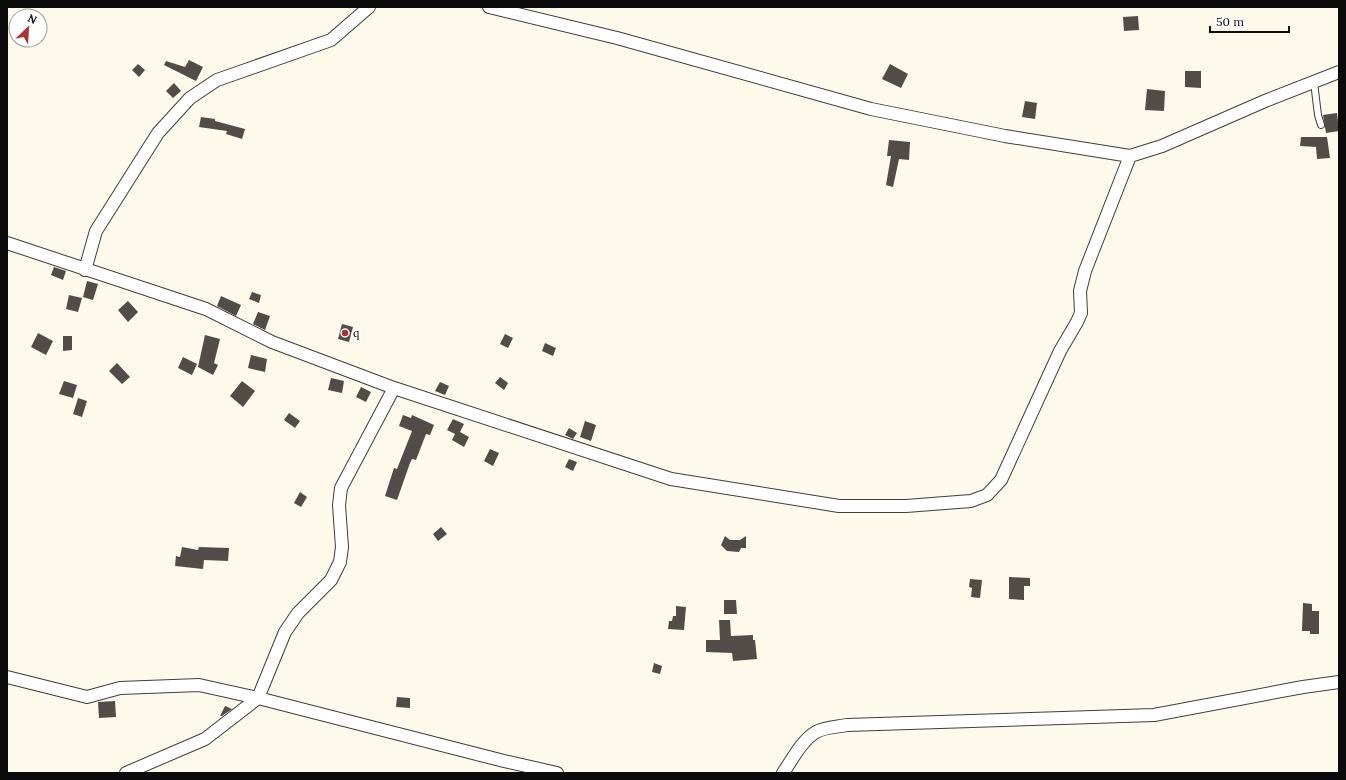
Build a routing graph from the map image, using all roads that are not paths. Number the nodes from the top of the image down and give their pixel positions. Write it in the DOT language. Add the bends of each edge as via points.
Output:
graph roads {
  1 [pos="370,7"];
  2 [pos="489,7"];
  3 [pos="1339,72"];
  4 [pos="1314,82"];
  5 [pos="1321,125"];
  6 [pos="1130,156"];
  7 [pos="7,244"];
  8 [pos="85,270"];
  9 [pos="394,388"];
  10 [pos="7,677"];
  11 [pos="1339,682"];
  12 [pos="258,698"];
  13 [pos="502,767"];
  14 [pos="126,773"];
  15 [pos="557,773"];
  16 [pos="783,773"];
  1 -- 8 [label="street" via="331,40 217,80 190,98 158,133 96,231"];
  2 -- 6 [label="street" via="617,38 871,109 991,134"];
  3 -- 4 [label="street"];
  4 -- 5 [label="lane"];
  4 -- 6 [label="street" via="1162,146"];
  6 -- 9 [label="street" via="1085,271 1080,291 1081,313 1077,322 1060,351 1001,480 987,495 971,501 906,506 839,506 671,479"];
  7 -- 8 [label="street"];
  8 -- 9 [label="street" via="206,309 272,342"];
  9 -- 12 [label="street" via="341,488 340,562 331,580 298,613 285,632"];
  10 -- 12 [label="street" via="87,697 120,688 199,685"];
  11 -- 16 [label="street" via="1154,715 847,725 828,728 815,732"];
  12 -- 13 [label="street"];
  12 -- 14 [label="street" via="205,739"];
  13 -- 15 [label="street"];
}
